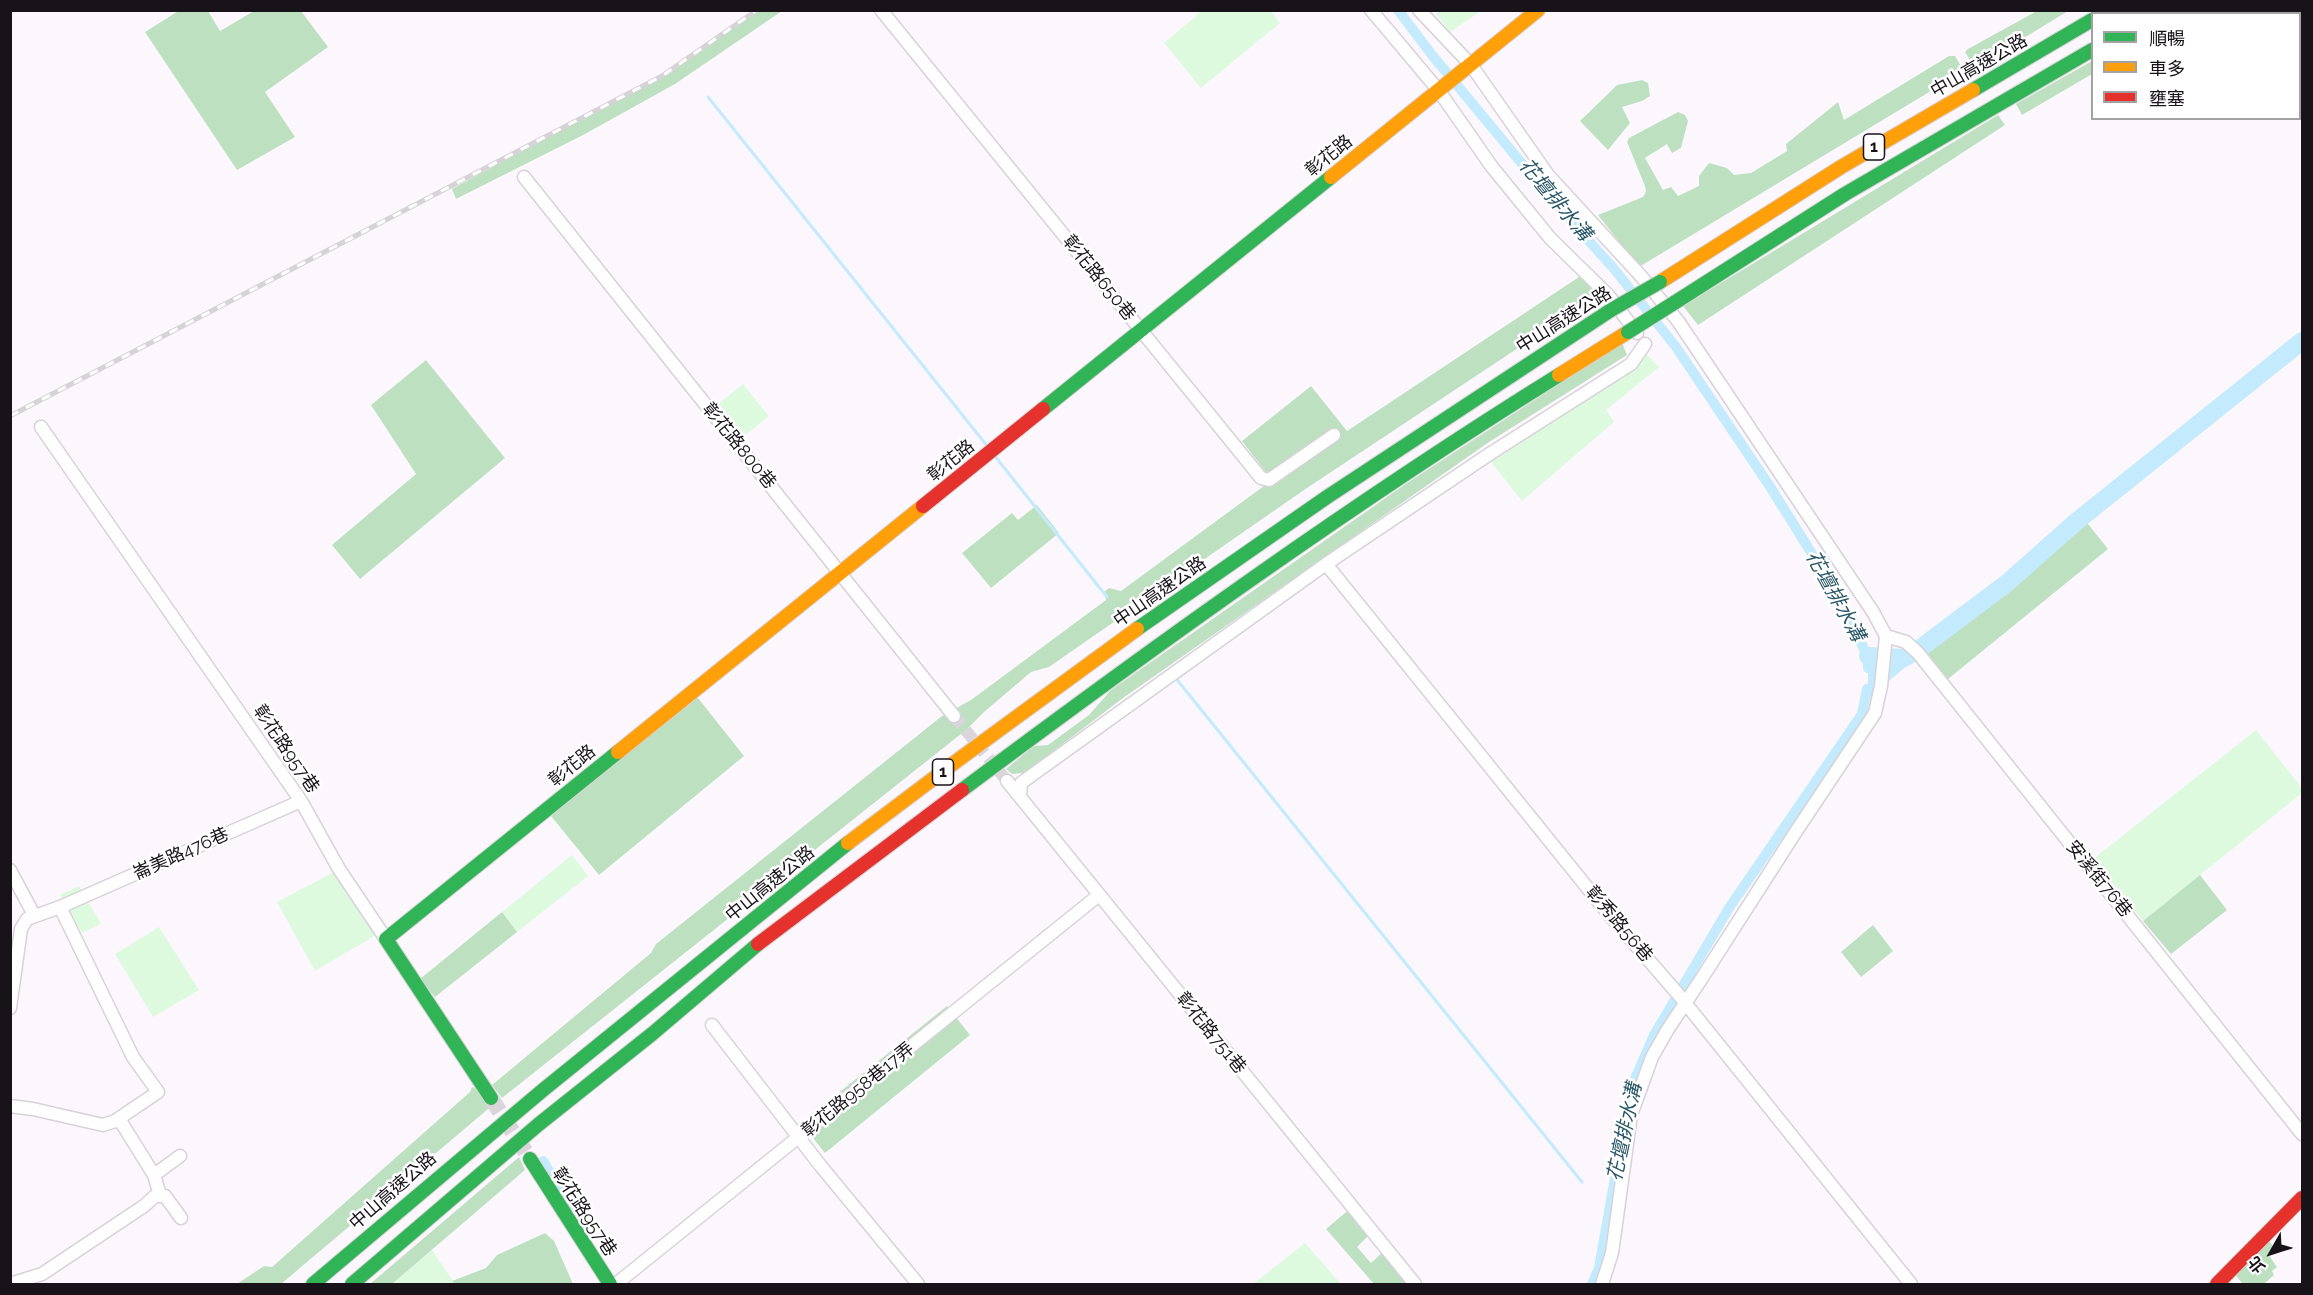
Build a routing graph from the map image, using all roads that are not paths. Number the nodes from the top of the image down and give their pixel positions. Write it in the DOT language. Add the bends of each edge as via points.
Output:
graph roads {
  1 [pos="881,10"];
  2 [pos="1371,10"];
  3 [pos="1419,10"];
  4 [pos="1538,10"];
  5 [pos="2091,21"];
  6 [pos="2091,51"];
  7 [pos="1466,69"];
  8 [pos="1442,89"];
  9 [pos="524,177"];
  10 [pos="1142,330"];
  11 [pos="41,427"];
  12 [pos="1334,435"];
  13 [pos="1326,564"];
  14 [pos="841,573"];
  15 [pos="1886,636"];
  16 [pos="954,716"];
  17 [pos="1007,782"];
  18 [pos="1020,797"];
  19 [pos="301,801"];
  20 [pos="10,870"];
  21 [pos="1099,895"];
  22 [pos="60,908"];
  23 [pos="34,915"];
  24 [pos="386,939"];
  25 [pos="1685,1002"];
  26 [pos="10,1008"];
  27 [pos="712,1025"];
  28 [pos="491,1098"];
  29 [pos="10,1106"];
  30 [pos="115,1121"];
  31 [pos="2302,1134"];
  32 [pos="799,1137"];
  33 [pos="180,1156"];
  34 [pos="530,1159"];
  35 [pos="154,1175"];
  36 [pos="160,1195"];
  37 [pos="2302,1198"];
  38 [pos="181,1218"];
  39 [pos="10,1284"];
  40 [pos="313,1284"];
  41 [pos="352,1284"];
  42 [pos="610,1284"];
  43 [pos="616,1284"];
  44 [pos="918,1284"];
  45 [pos="1415,1284"];
  46 [pos="1602,1284"];
  47 [pos="1911,1284"];
  48 [pos="2217,1284"];
  1 -- 10 [label="street, 彰花路650巷"];
  2 -- 8 [label="street"];
  3 -- 7 [label="street"];
  4 -- 7 [label="main road, 彰花路"];
  5 -- 40 [label="main road, 中山高速公路 / 1, bridge" via="1841,166 1611,310 1422,432 1089,664 868,828 484,1137"];
  6 -- 41 [label="main road, 1, bridge" via="1845,194 1467,432 1194,621 1013,751 739,959"];
  7 -- 8 [label="main road, 彰花路"];
  7 -- 15 [label="street" via="1548,174 1678,321"];
  8 -- 10 [label="main road, 彰花路"];
  8 -- 13 [label="street" via="1492,167 1550,238 1609,297 1644,342 1631,364"];
  9 -- 14 [label="street, 彰花路800巷"];
  10 -- 12 [label="street, 彰花路650巷" via="1261,478 1269,480"];
  10 -- 14 [label="main road, 彰花路"];
  11 -- 19 [label="street, 彰花路957巷"];
  13 -- 18 [label="street" via="1021,783"];
  13 -- 25 [label="street, 彰秀路56巷"];
  14 -- 16 [label="street, 彰花路800巷"];
  14 -- 24 [label="main road, 彰花路"];
  15 -- 25 [label="street" via="1875,713"];
  15 -- 31 [label="street, 安溪街76巷" via="1906,642 1918,653"];
  17 -- 18 [label="street, 彰花路751巷"];
  18 -- 21 [label="street, 彰花路751巷"];
  19 -- 22 [label="street, 崙美路476巷"];
  19 -- 24 [label="street, 彰花路957巷" via="339,869"];
  20 -- 23 [label="street"];
  21 -- 32 [label="street, 彰花路958巷17弄"];
  21 -- 45 [label="street, 彰花路751巷"];
  22 -- 23 [label="street, 崙美路476巷"];
  22 -- 30 [label="street" via="133,1057 158,1092"];
  23 -- 26 [label="street" via="21,929"];
  24 -- 28 [label="main road, 彰花路957巷"];
  25 -- 46 [label="street" via="1652,1057 1631,1114 1612,1253"];
  25 -- 47 [label="street, 彰秀路56巷"];
  27 -- 32 [label="street"];
  29 -- 30 [label="street" via="103,1125"];
  30 -- 35 [label="street" via="121,1122"];
  32 -- 43 [label="street, 彰花路958巷17弄"];
  32 -- 44 [label="street"];
  33 -- 35 [label="street"];
  34 -- 42 [label="main road, 彰花路957巷"];
  35 -- 36 [label="street"];
  36 -- 38 [label="street" via="165,1196"];
  36 -- 39 [label="street" via="42,1274"];
  37 -- 48 [label="main road"];
}
